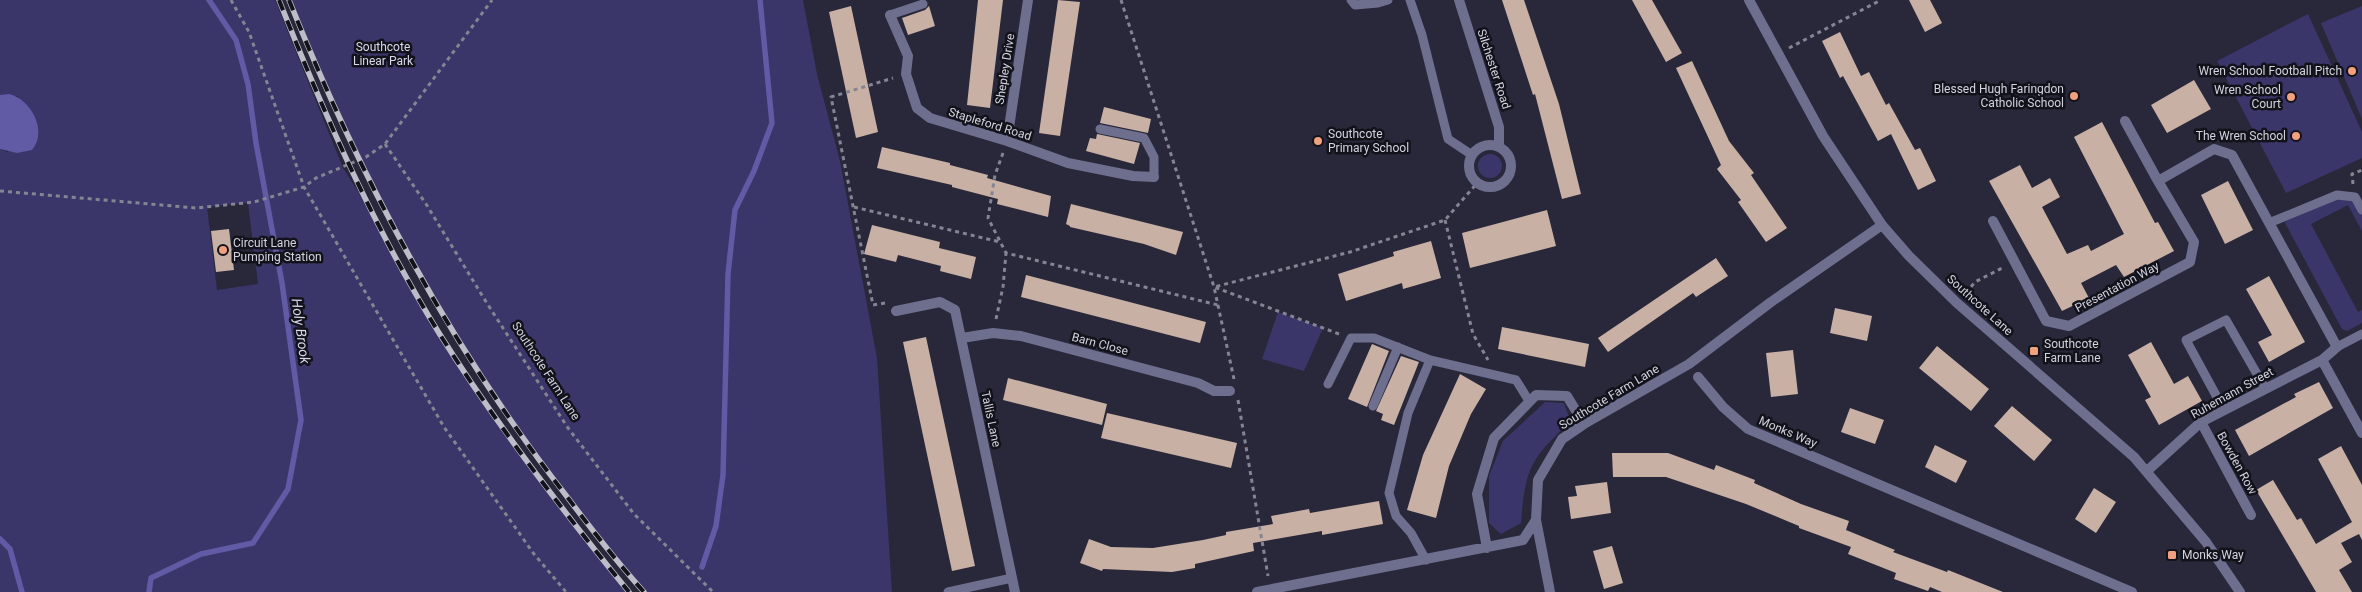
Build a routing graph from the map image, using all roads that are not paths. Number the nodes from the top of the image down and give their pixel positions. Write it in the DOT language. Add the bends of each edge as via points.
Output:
graph roads {
  1 [pos="1028,0"];
  2 [pos="1351,0"];
  3 [pos="1388,0"];
  4 [pos="1410,0"];
  5 [pos="1459,0"];
  6 [pos="1749,0"];
  7 [pos="923,4"];
  8 [pos="890,15"];
  9 [pos="2125,121"];
  10 [pos="1100,128"];
  11 [pos="1007,141"];
  12 [pos="1499,147"];
  13 [pos="1472,155"];
  14 [pos="1154,177"];
  15 [pos="2158,181"];
  16 [pos="2362,210"];
  17 [pos="1993,221"];
  18 [pos="2270,223"];
  19 [pos="1882,225"];
  20 [pos="896,311"];
  21 [pos="2362,334"];
  22 [pos="962,338"];
  23 [pos="1398,347"];
  24 [pos="2337,347"];
  25 [pos="1430,360"];
  26 [pos="2322,360"];
  27 [pos="1698,377"];
  28 [pos="1328,384"];
  29 [pos="2265,388"];
  30 [pos="1230,391"];
  31 [pos="1529,401"];
  32 [pos="1374,406"];
  33 [pos="2224,410"];
  34 [pos="2201,422"];
  35 [pos="1584,424"];
  36 [pos="2362,433"];
  37 [pos="2146,471"];
  38 [pos="2251,515"];
  39 [pos="1536,520"];
  40 [pos="1487,548"];
  41 [pos="1426,560"];
  42 [pos="1012,578"];
  43 [pos="948,592"];
  44 [pos="1016,592"];
  45 [pos="1256,592"];
  46 [pos="1550,592"];
  47 [pos="2132,592"];
  48 [pos="2240,592"];
  1 -- 11 [label="street, Shepley Drive"];
  2 -- 3 [label="lane" via="1356,5"];
  4 -- 13 [label="lane" via="1448,139"];
  5 -- 12 [label="street, Silchester Road" via="1499,127"];
  6 -- 19 [label="street, Southcote Lane" via="1823,136"];
  7 -- 8 [label="lane"];
  8 -- 11 [label="street, Stapleford Road" via="908,56 906,74 917,108 930,118"];
  9 -- 15 [label="street, Presentation Way"];
  10 -- 14 [label="lane" via="1144,138 1154,157"];
  11 -- 14 [label="street, Stapleford Road" via="1068,163"];
  12 -- 13 [label="street" via="1479,148"];
  12 -- 13 [label="street, Silchester Road" via="1509,156 1511,163 1508,176 1492,187 1478,182 1471,173"];
  15 -- 17 [label="street, Presentation Way" via="2194,242 2190,262 2069,326 2046,322"];
  15 -- 18 [label="street" via="2214,149 2232,155"];
  16 -- 18 [label="lane" via="2355,198 2337,195"];
  18 -- 24 [label="street"];
  19 -- 35 [label="street, Southcote Farm Lane" via="1689,364"];
  19 -- 37 [label="street, Southcote Lane" via="1958,303 2107,432"];
  20 -- 22 [label="street, Tallis Lane" via="940,302 955,310"];
  21 -- 24 [label="lane"];
  22 -- 30 [label="street, Barn Close" via="993,333 1021,336 1198,383 1214,391"];
  22 -- 42 [label="street, Tallis Lane"];
  23 -- 25 [label="lane"];
  23 -- 28 [label="lane" via="1374,338 1351,338"];
  23 -- 32 [label="lane"];
  24 -- 26 [label="street, Ruhemann Street"];
  25 -- 31 [label="lane" via="1516,380"];
  25 -- 41 [label="lane" via="1408,413 1389,493 1396,516 1411,533"];
  26 -- 29 [label="street, Ruhemann Street"];
  26 -- 36 [label="street"];
  27 -- 47 [label="street, Monks Way" via="1723,407 1748,429"];
  29 -- 33 [label="street, Ruhemann Street"];
  29 -- 33 [label="lane" via="2226,320 2186,340"];
  31 -- 35 [label="street" via="1536,395 1567,396"];
  31 -- 40 [label="street" via="1494,438 1477,494"];
  33 -- 34 [label="street, Ruhemann Street"];
  34 -- 37 [label="street, Ruhemann Street"];
  34 -- 38 [label="street, Bowden Row"];
  35 -- 39 [label="street, Southcote Farm Lane" via="1562,439 1538,480"];
  37 -- 48 [label="street, Southcote Lane" via="2206,542"];
  39 -- 40 [label="street" via="1523,540"];
  39 -- 46 [label="street, Southcote Farm Lane"];
  40 -- 41 [label="street"];
  41 -- 45 [label="street"];
  42 -- 43 [label="lane"];
  42 -- 44 [label="street, Tallis Lane"];
}
